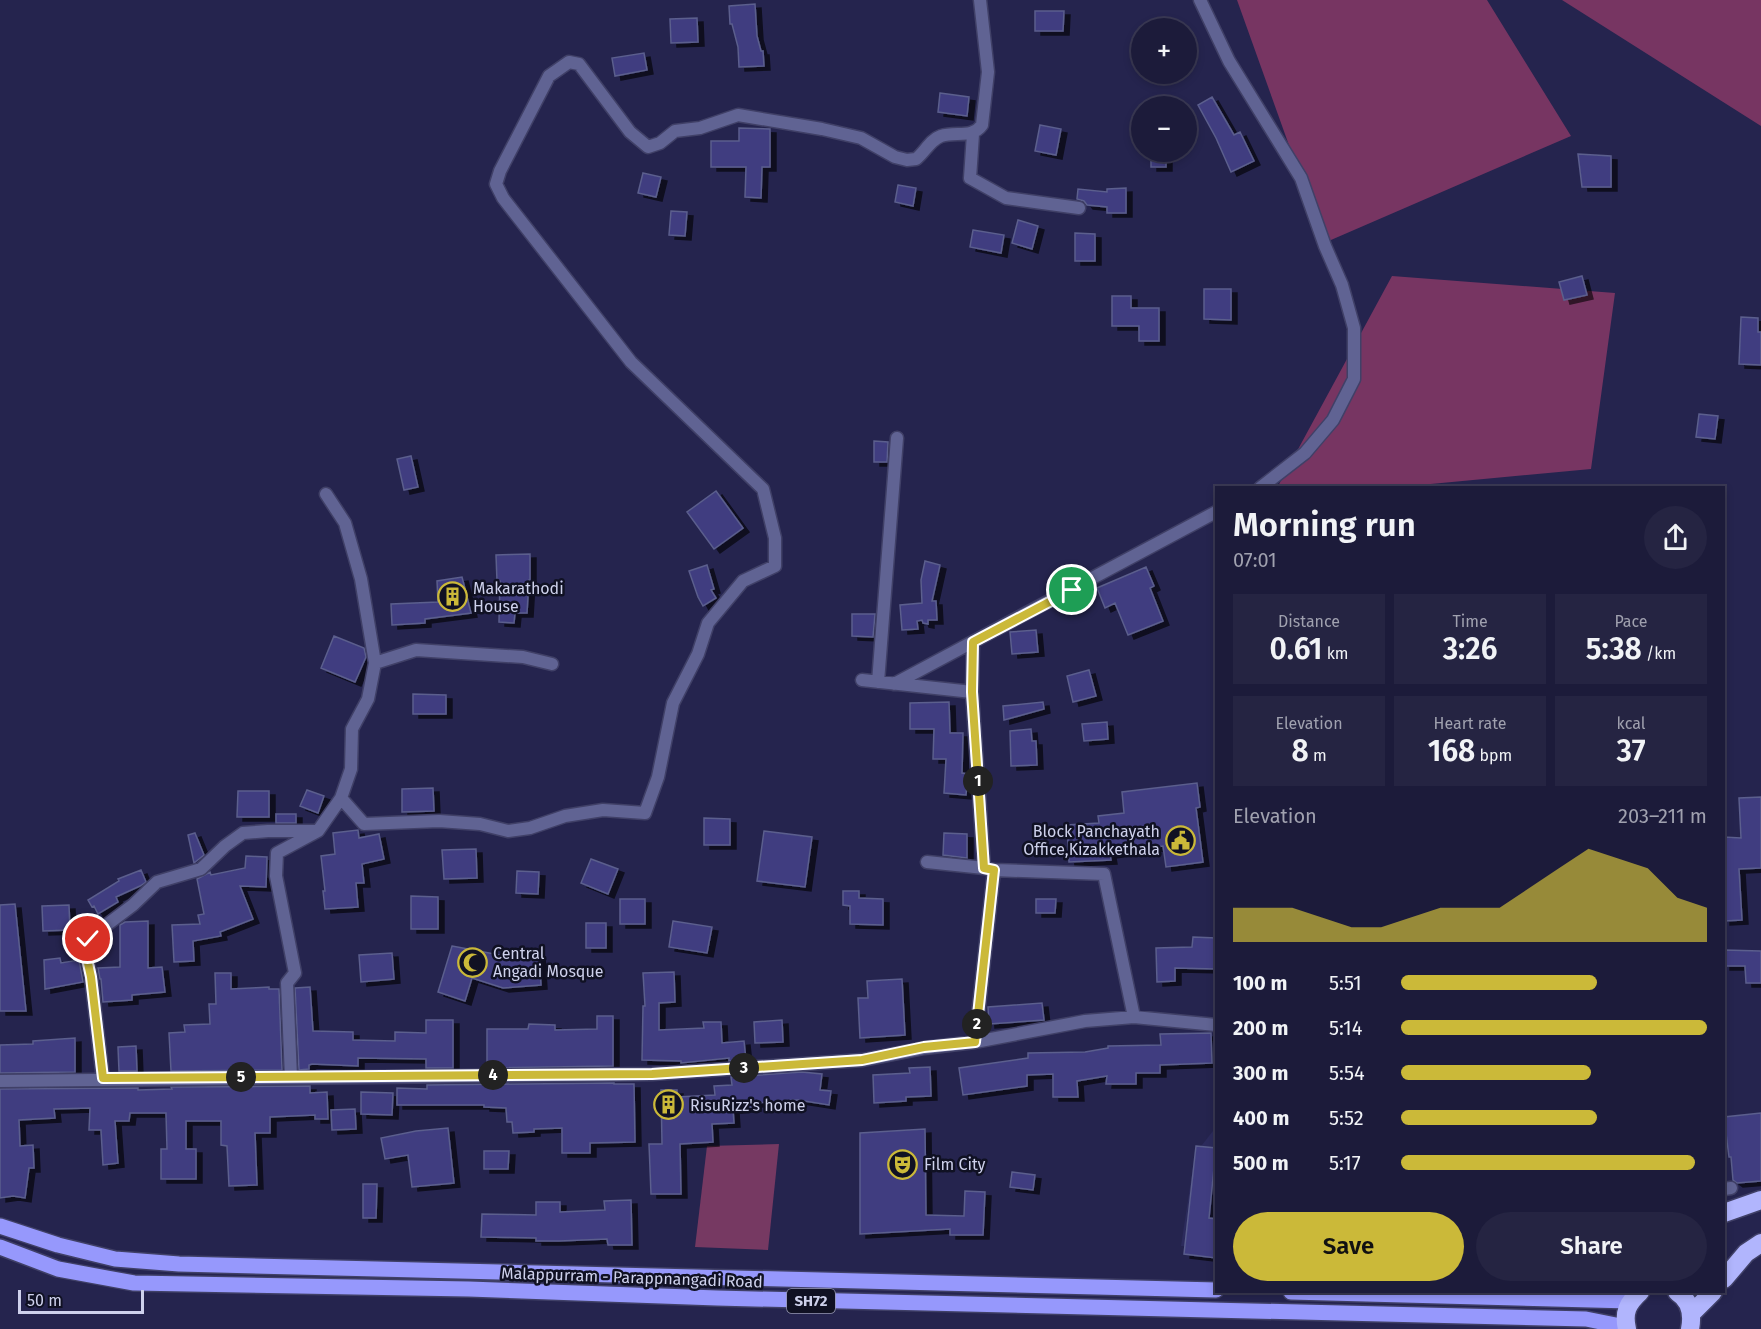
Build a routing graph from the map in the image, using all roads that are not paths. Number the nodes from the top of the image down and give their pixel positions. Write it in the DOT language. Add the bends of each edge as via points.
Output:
graph roads {
  1 [pos="980,0"];
  2 [pos="1200,0"];
  3 [pos="973,134"];
  4 [pos="1078,208"];
  5 [pos="897,438"];
  6 [pos="1263,486"];
  7 [pos="326,494"];
  8 [pos="1215,513"];
  9 [pos="973,642"];
  10 [pos="375,663"];
  11 [pos="552,664"];
  12 [pos="862,680"];
  13 [pos="879,682"];
  14 [pos="894,684"];
  15 [pos="972,692"];
  16 [pos="341,798"];
  17 [pos="318,831"];
  18 [pos="927,862"];
  19 [pos="989,869"];
  20 [pos="1134,1017"];
  21 [pos="1215,1025"];
  22 [pos="975,1042"];
  23 [pos="291,1077"];
  24 [pos="103,1078"];
  25 [pos="0,1081"];
  26 [pos="1761,1200"];
  27 [pos="1725,1213"];
  28 [pos="0,1226"];
  29 [pos="1761,1243"];
  30 [pos="0,1247"];
  31 [pos="1725,1278"];
  32 [pos="1215,1290"];
  33 [pos="1377,1293"];
  34 [pos="1678,1293"];
  35 [pos="1712,1293"];
  36 [pos="1635,1296"];
  37 [pos="1691,1322"];
  38 [pos="1627,1328"];
  1 -- 3 [label="street" via="988,72 982,125"];
  2 -- 6 [label="street" via="1229,62 1301,178 1342,285 1354,328 1354,379 1334,420 1305,453"];
  3 -- 4 [label="street" via="970,178 1006,198"];
  3 -- 16 [label="street" via="940,136 916,159 907,160 861,138 738,115 700,128 675,131 648,147 630,132 579,64 569,62 549,76 496,184 631,362 763,489 775,538 774,566 743,581 708,623 698,654 673,703 660,767 645,813 603,810 508,831 439,821 364,824"];
  5 -- 13 [label="street"];
  7 -- 10 [label="street" via="345,524 370,622"];
  8 -- 9 [label="street"];
  9 -- 14 [label="street"];
  9 -- 15 [label="street"];
  10 -- 11 [label="street" via="416,650 523,657"];
  10 -- 16 [label="street" via="368,699 352,729 351,769"];
  12 -- 13 [label="street"];
  13 -- 14 [label="street"];
  14 -- 15 [label="street"];
  15 -- 19 [label="street"];
  16 -- 17 [label="street"];
  17 -- 23 [label="street" via="277,854 276,876 295,973 286,983"];
  17 -- 24 [label="street" via="243,833 201,869 157,882 88,939 86,954"];
  18 -- 19 [label="street"];
  19 -- 20 [label="street" via="1104,874"];
  19 -- 22 [label="street"];
  20 -- 21 [label="street"];
  20 -- 22 [label="street" via="1085,1021"];
  22 -- 23 [label="street" via="924,1047 862,1060 652,1074"];
  23 -- 24 [label="street"];
  24 -- 25 [label="street"];
  26 -- 27 [label="highway"];
  28 -- 32 [label="main road, Malappurram - Parappnangadi Road / SH72" via="115,1259 179,1264"];
  29 -- 31 [label="highway" via="1746,1253"];
  30 -- 38 [label="main road, Malappurram - Parappnangadi Road / SH72" via="58,1269 134,1283 1586,1319"];
  33 -- 36 [label="main road"];
  34 -- 37 [label="highway" via="1688,1303"];
  35 -- 37 [label="highway"];
  36 -- 38 [label="highway" via="1625,1318"];
}
